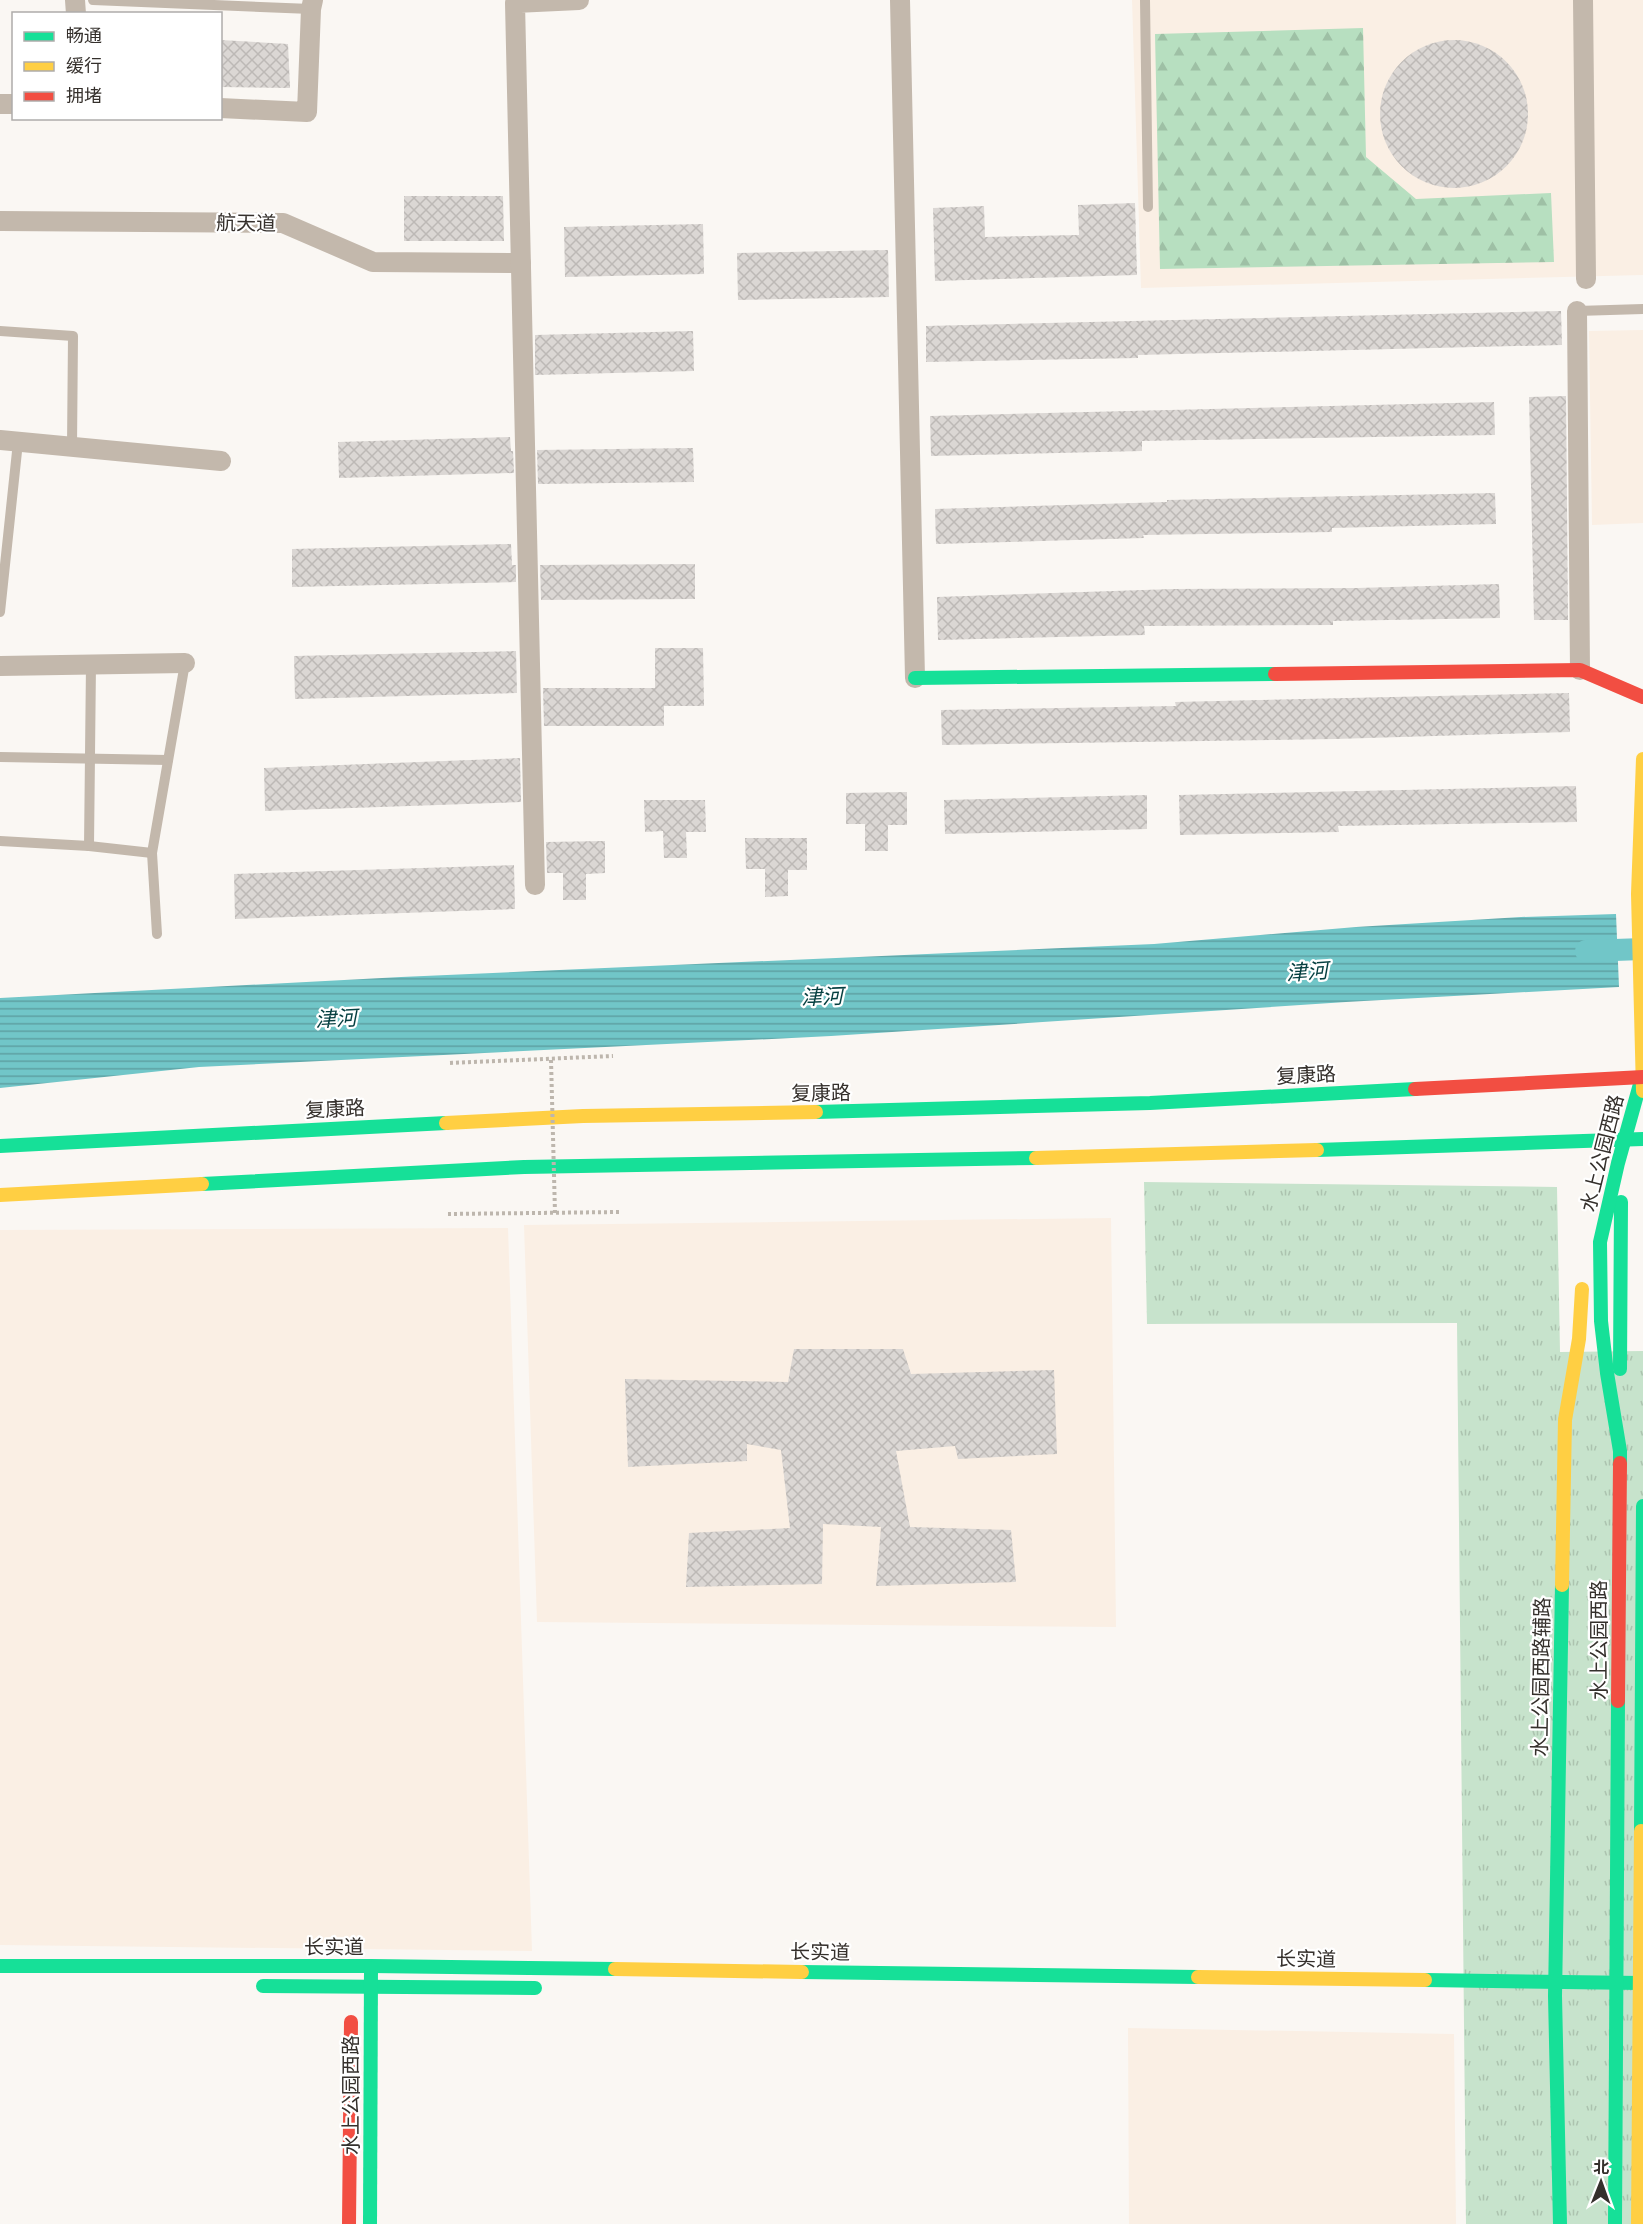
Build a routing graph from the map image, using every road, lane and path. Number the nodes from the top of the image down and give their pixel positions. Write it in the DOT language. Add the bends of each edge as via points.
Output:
graph roads {
  1 [pos="93,0"];
  2 [pos="579,0"];
  3 [pos="900,0"];
  4 [pos="1144,0"];
  5 [pos="1583,0"];
  6 [pos="312,4"];
  7 [pos="222,108"];
  8 [pos="1149,207"];
  9 [pos="0,221"];
  10 [pos="521,263"];
  11 [pos="1586,279"];
  12 [pos="1643,309"];
  13 [pos="1577,311"];
  14 [pos="0,331"];
  15 [pos="9,441"];
  16 [pos="72,446"];
  17 [pos="220,461"];
  18 [pos="0,612"];
  19 [pos="185,663"];
  20 [pos="91,664"];
  21 [pos="0,666"];
  22 [pos="1581,670"];
  23 [pos="915,678"];
  24 [pos="1643,697"];
  25 [pos="0,757"];
  26 [pos="90,758"];
  27 [pos="1643,759"];
  28 [pos="168,760"];
  29 [pos="0,842"];
  30 [pos="89,846"];
  31 [pos="152,854"];
  32 [pos="535,885"];
  33 [pos="157,934"];
  34 [pos="613,1056"];
  35 [pos="551,1060"];
  36 [pos="450,1063"];
  37 [pos="1643,1081"];
  38 [pos="1643,1139"];
  39 [pos="1623,1140"];
  40 [pos="0,1146"];
  41 [pos="1598,1194"];
  42 [pos="0,1195"];
  43 [pos="620,1212"];
  44 [pos="555,1213"];
  45 [pos="448,1214"];
  46 [pos="1582,1279"];
  47 [pos="1620,1451"];
  48 [pos="1643,1506"];
  49 [pos="0,1966"];
  50 [pos="352,1966"];
  51 [pos="371,1966"];
  52 [pos="1555,1981"];
  53 [pos="246,1986"];
  54 [pos="371,1987"];
  55 [pos="550,1988"];
  56 [pos="1617,1989"];
  57 [pos="1640,1989"];
  58 [pos="1559,1996"];
  59 [pos="351,1999"];
  60 [pos="349,2224"];
  61 [pos="370,2224"];
  62 [pos="1560,2224"];
  63 [pos="1615,2224"];
  64 [pos="1638,2224"];
  1 -- 6 [label="lane"];
  2 -- 10 [label="street" via="515,3"];
  3 -- 23 [label="street"];
  4 -- 8 [label="lane"];
  5 -- 11 [label="street"];
  6 -- 7 [label="street" via="307,112"];
  9 -- 10 [label="street, 航天道" via="283,223 373,262"];
  10 -- 32 [label="street"];
  12 -- 13 [label="lane"];
  13 -- 22 [label="street"];
  14 -- 16 [label="lane" via="73,336"];
  15 -- 16 [label="street"];
  15 -- 18 [label="lane"];
  16 -- 17 [label="street"];
  19 -- 20 [label="street"];
  19 -- 28 [label="lane"];
  20 -- 21 [label="street"];
  20 -- 26 [label="lane"];
  22 -- 23 [label="main road"];
  22 -- 24 [label="main road"];
  25 -- 26 [label="lane"];
  26 -- 28 [label="lane"];
  26 -- 30 [label="lane"];
  27 -- 37 [label="main road, 水上公园西路" via="1638,894"];
  28 -- 31 [label="lane"];
  29 -- 30 [label="lane"];
  30 -- 31 [label="lane"];
  31 -- 33 [label="lane"];
  34 -- 35 [label="path"];
  35 -- 36 [label="path"];
  35 -- 44 [label="path, bridge"];
  37 -- 39 [label="main road, 水上公园西路"];
  37 -- 40 [label="main road, 复康路" via="1150,1103 583,1116"];
  38 -- 39 [label="main road"];
  39 -- 41 [label="main road"];
  39 -- 42 [label="main road" via="1138,1156 524,1167"];
  39 -- 47 [label="main road"];
  39 -- 47 [label="main road, 水上公园西路" via="1600,1239 1599,1264 1599,1324"];
  43 -- 44 [label="path"];
  44 -- 45 [label="path"];
  46 -- 52 [label="main road, 水上公园西路辅路" via="1579,1339 1565,1420"];
  47 -- 56 [label="main road, 水上公园西路"];
  48 -- 57 [label="main road"];
  49 -- 50 [label="main road, 长实道"];
  50 -- 51 [label="main road, 长实道"];
  50 -- 59 [label="main road"];
  51 -- 52 [label="main road, 长实道"];
  51 -- 54 [label="main road, 水上公园西路"];
  52 -- 56 [label="main road, 长实道"];
  52 -- 58 [label="main road, 水上公园西路辅路"];
  53 -- 59 [label="main road, 长实道"];
  54 -- 55 [label="main road, 长实道"];
  54 -- 59 [label="main road, 长实道"];
  54 -- 61 [label="main road, 水上公园西路"];
  56 -- 57 [label="main road, 长实道"];
  56 -- 58 [label="main road, 长实道"];
  56 -- 63 [label="main road, 水上公园西路"];
  57 -- 64 [label="main road"];
  58 -- 62 [label="main road, 水上公园西路辅路"];
  59 -- 60 [label="main road"];
}
